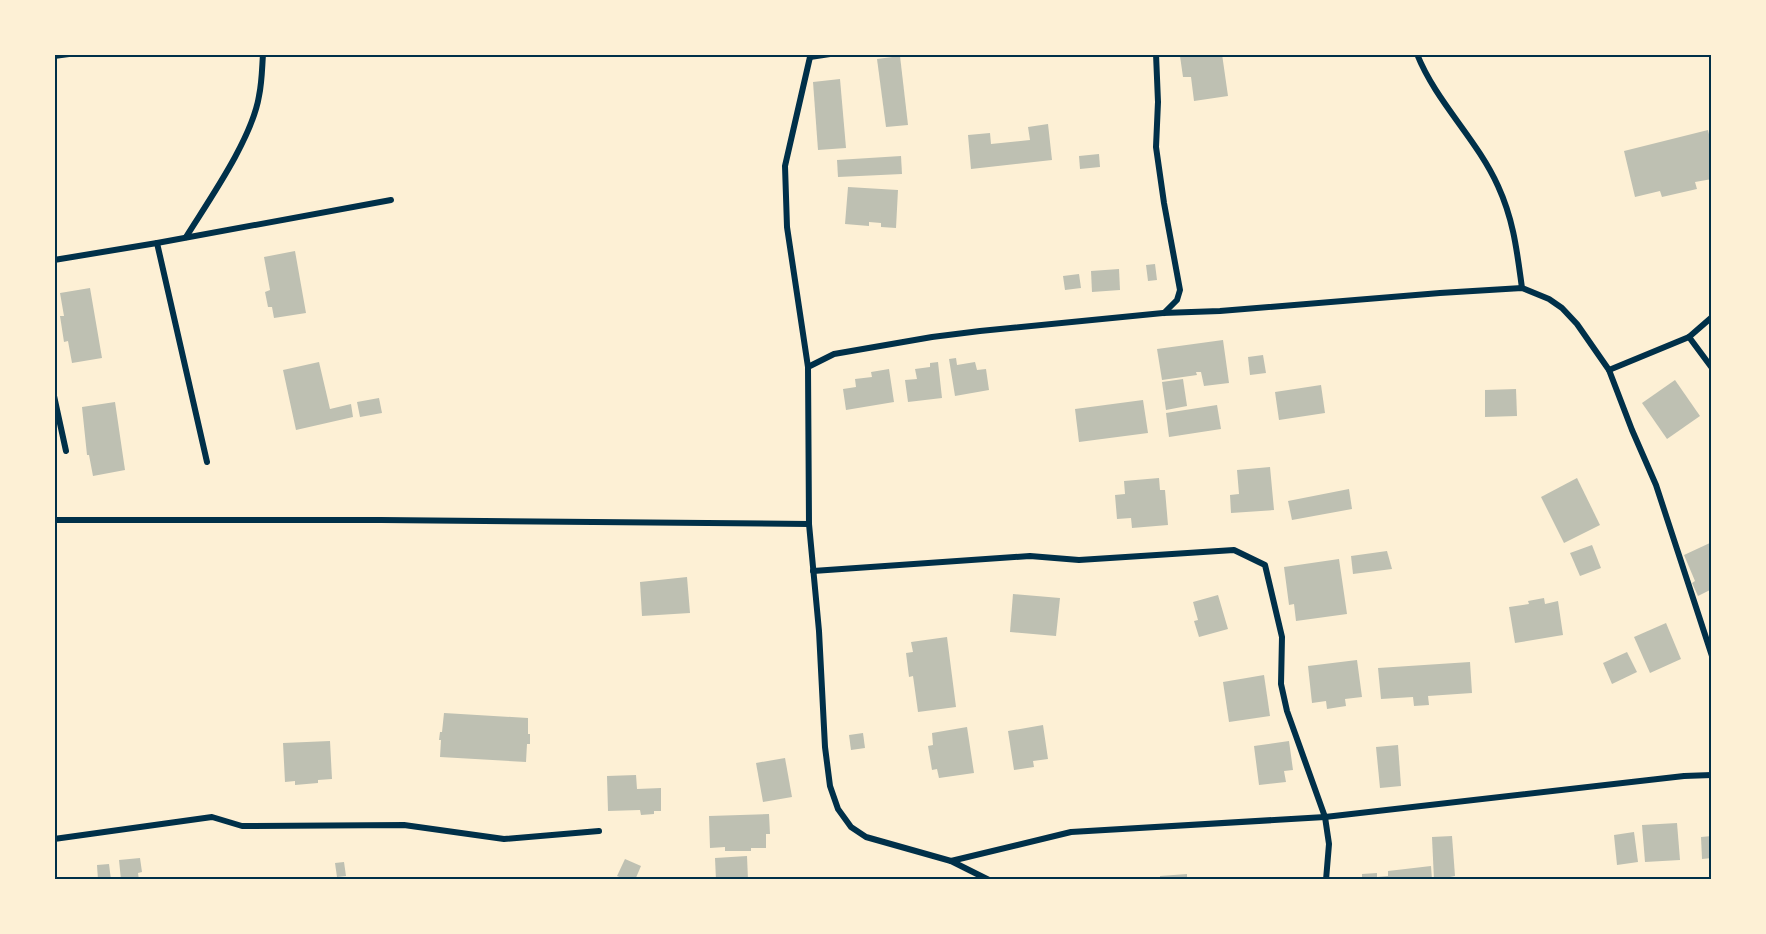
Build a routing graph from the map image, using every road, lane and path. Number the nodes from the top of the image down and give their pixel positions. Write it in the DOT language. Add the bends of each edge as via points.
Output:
graph roads {
  1 [pos="69,54"];
  2 [pos="263,54"];
  3 [pos="830,54"];
  4 [pos="1156,54"];
  5 [pos="1417,54"];
  6 [pos="54,56"];
  7 [pos="810,56"];
  8 [pos="391,200"];
  9 [pos="186,237"];
  10 [pos="157,243"];
  11 [pos="54,260"];
  12 [pos="1522,288"];
  13 [pos="1163,313"];
  14 [pos="1712,317"];
  15 [pos="1689,337"];
  16 [pos="808,367"];
  17 [pos="1712,368"];
  18 [pos="1610,370"];
  19 [pos="54,396"];
  20 [pos="66,451"];
  21 [pos="207,462"];
  22 [pos="54,520"];
  23 [pos="809,524"];
  24 [pos="813,571"];
  25 [pos="1712,656"];
  26 [pos="1712,775"];
  27 [pos="1324,817"];
  28 [pos="600,831"];
  29 [pos="54,839"];
  30 [pos="951,861"];
  31 [pos="989,880"];
  32 [pos="1326,880"];
  1 -- 6 [label="street"];
  2 -- 9 [label="street" via="259,98 250,125"];
  3 -- 7 [label="street"];
  4 -- 13 [label="street" via="1156,147 1180,290 1177,300"];
  5 -- 12 [label="street" via="1425,74 1498,184 1513,224"];
  7 -- 16 [label="street" via="785,166 788,227"];
  8 -- 9 [label="street"];
  9 -- 10 [label="street"];
  10 -- 11 [label="street"];
  10 -- 21 [label="street"];
  12 -- 13 [label="street"];
  12 -- 18 [label="street" via="1562,308"];
  13 -- 16 [label="street" via="932,337 834,354"];
  14 -- 15 [label="street"];
  15 -- 17 [label="street"];
  15 -- 18 [label="street"];
  16 -- 23 [label="street"];
  18 -- 25 [label="street" via="1656,485"];
  19 -- 20 [label="street"];
  22 -- 23 [label="street"];
  23 -- 24 [label="street"];
  24 -- 27 [label="street" via="1030,556 1079,560 1234,550 1245,555 1265,565 1282,637 1281,684 1287,711"];
  24 -- 30 [label="street" via="825,747 830,786 838,809 851,827 866,837"];
  26 -- 27 [label="street"];
  27 -- 30 [label="street" via="1071,832"];
  27 -- 32 [label="street" via="1329,844"];
  28 -- 29 [label="street" via="504,839 404,825 242,826 212,817"];
  30 -- 31 [label="street"];
}
